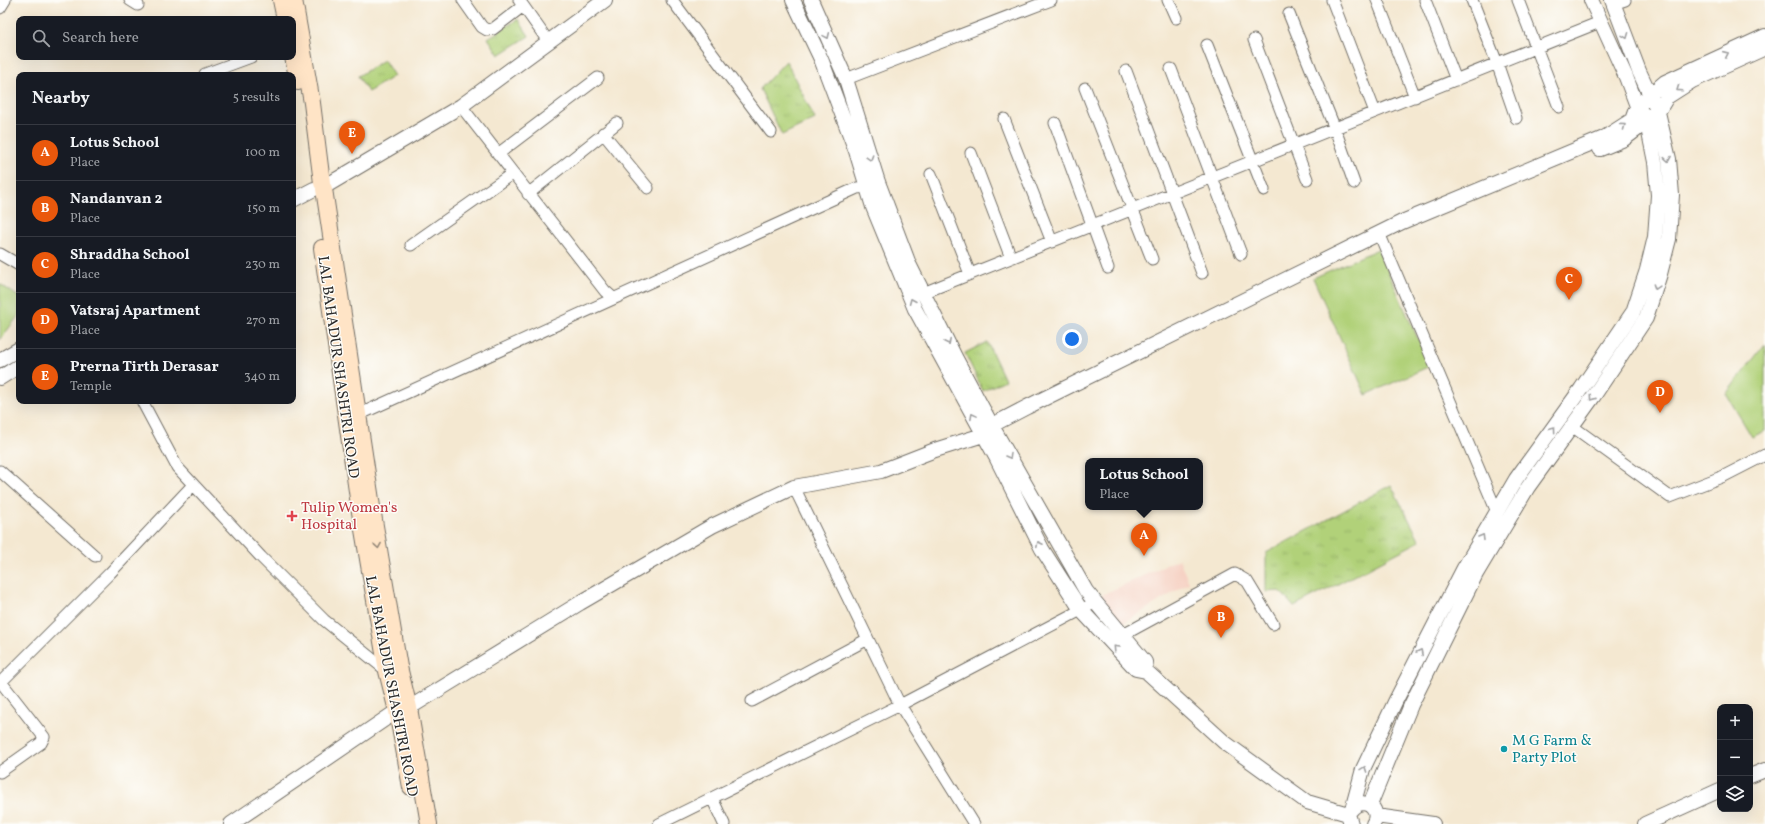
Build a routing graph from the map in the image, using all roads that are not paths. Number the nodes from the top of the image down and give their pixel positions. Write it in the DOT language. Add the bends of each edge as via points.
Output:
graph roads {
  1 [pos="5,0"];
  2 [pos="281,0"];
  3 [pos="294,0"];
  4 [pos="463,0"];
  5 [pos="672,0"];
  6 [pos="793,0"];
  7 [pos="811,0"];
  8 [pos="1051,0"];
  9 [pos="1168,0"];
  10 [pos="1332,0"];
  11 [pos="1377,0"];
  12 [pos="1425,0"];
  13 [pos="1472,0"];
  14 [pos="1518,0"];
  15 [pos="1591,0"];
  16 [pos="1617,1"];
  17 [pos="597,2"];
  18 [pos="521,3"];
  19 [pos="0,8"];
  20 [pos="1289,14"];
  21 [pos="284,16"];
  22 [pos="1176,18"];
  23 [pos="1600,22"];
  24 [pos="1765,36"];
  25 [pos="1254,40"];
  26 [pos="548,41"];
  27 [pos="1207,45"];
  28 [pos="1536,48"];
  29 [pos="1765,48"];
  30 [pos="243,60"];
  31 [pos="294,60"];
  32 [pos="1497,64"];
  33 [pos="1171,70"];
  34 [pos="1126,71"];
  35 [pos="210,72"];
  36 [pos="296,72"];
  37 [pos="296,72"];
  38 [pos="598,78"];
  39 [pos="846,79"];
  40 [pos="1456,80"];
  41 [pos="1085,88"];
  42 [pos="1650,96"];
  43 [pos="1415,97"];
  44 [pos="460,106"];
  45 [pos="1637,106"];
  46 [pos="1559,107"];
  47 [pos="1375,112"];
  48 [pos="1652,115"];
  49 [pos="1516,118"];
  50 [pos="1004,119"];
  51 [pos="617,123"];
  52 [pos="1055,123"];
  53 [pos="1334,128"];
  54 [pos="771,132"];
  55 [pos="604,133"];
  56 [pos="1294,145"];
  57 [pos="971,153"];
  58 [pos="498,154"];
  59 [pos="1253,161"];
  60 [pos="513,173"];
  61 [pos="931,174"];
  62 [pos="1212,178"];
  63 [pos="1307,179"];
  64 [pos="1354,183"];
  65 [pos="872,184"];
  66 [pos="319,187"];
  67 [pos="648,188"];
  68 [pos="1264,190"];
  69 [pos="1173,193"];
  70 [pos="528,194"];
  71 [pos="296,198"];
  72 [pos="1132,210"];
  73 [pos="1093,225"];
  74 [pos="1381,237"];
  75 [pos="1052,242"];
  76 [pos="411,245"];
  77 [pos="0,254"];
  78 [pos="1241,254"];
  79 [pos="1011,258"];
  80 [pos="1152,259"];
  81 [pos="16,263"];
  82 [pos="1108,268"];
  83 [pos="1202,273"];
  84 [pos="970,274"];
  85 [pos="923,293"];
  86 [pos="613,298"];
  87 [pos="16,351"];
  88 [pos="0,360"];
  89 [pos="16,368"];
  90 [pos="0,378"];
  91 [pos="144,404"];
  92 [pos="358,415"];
  93 [pos="1572,426"];
  94 [pos="988,433"];
  95 [pos="1765,455"];
  96 [pos="0,471"];
  97 [pos="193,485"];
  98 [pos="794,487"];
  99 [pos="1497,512"];
  100 [pos="95,556"];
  101 [pos="1096,602"];
  102 [pos="1081,610"];
  103 [pos="1273,624"];
  104 [pos="1123,635"];
  105 [pos="868,639"];
  106 [pos="387,671"];
  107 [pos="1146,671"];
  108 [pos="0,682"];
  109 [pos="752,701"];
  110 [pos="900,705"];
  111 [pos="403,710"];
  112 [pos="1765,770"];
  113 [pos="0,772"];
  114 [pos="1753,775"];
  115 [pos="1717,791"];
  116 [pos="712,798"];
  117 [pos="1373,815"];
  118 [pos="1349,818"];
  119 [pos="231,824"];
  120 [pos="418,824"];
  121 [pos="429,824"];
  122 [pos="658,824"];
  123 [pos="724,824"];
  124 [pos="974,824"];
  125 [pos="1433,824"];
  126 [pos="1645,824"];
  1 -- 19 [label="street"];
  2 -- 21 [label="main road"];
  3 -- 66 [label="main road" via="312,103"];
  4 -- 18 [label="street" via="487,30 493,29"];
  5 -- 54 [label="street"];
  6 -- 65 [label="street" via="822,59 856,151"];
  7 -- 39 [label="street, one-way"];
  8 -- 39 [label="street"];
  9 -- 22 [label="street"];
  10 -- 47 [label="street"];
  11 -- 43 [label="street"];
  12 -- 40 [label="street"];
  13 -- 32 [label="street"];
  14 -- 28 [label="street"];
  15 -- 23 [label="street"];
  16 -- 42 [label="street, one-way"];
  17 -- 26 [label="street"];
  18 -- 26 [label="street"];
  20 -- 53 [label="street"];
  23 -- 28 [label="street"];
  23 -- 45 [label="street"];
  42 -- 24 [label="street, one-way" via="1665,82"];
  25 -- 56 [label="street"];
  26 -- 44 [label="street"];
  27 -- 59 [label="street"];
  28 -- 32 [label="street"];
  28 -- 46 [label="street"];
  29 -- 48 [label="street, one-way" via="1692,81 1667,97"];
  30 -- 35 [label="street"];
  31 -- 37 [label="main road, LAL BAHADUR SHASHTRI ROAD"];
  32 -- 40 [label="street"];
  32 -- 49 [label="street"];
  33 -- 62 [label="street"];
  34 -- 69 [label="street"];
  36 -- 66 [label="main road, LAL BAHADUR SHASHTRI ROAD"];
  38 -- 58 [label="street"];
  39 -- 65 [label="street, one-way"];
  40 -- 43 [label="street"];
  41 -- 72 [label="street"];
  42 -- 45 [label="street"];
  42 -- 48 [label="street"];
  43 -- 47 [label="street"];
  44 -- 58 [label="street"];
  44 -- 66 [label="street"];
  45 -- 48 [label="street"];
  74 -- 45 [label="street, one-way" via="1402,222 1604,138 1632,120"];
  47 -- 53 [label="street"];
  48 -- 74 [label="street" via="1624,139 1406,230"];
  48 -- 93 [label="street, one-way" via="1669,159 1672,195 1669,239 1660,274 1646,318"];
  99 -- 48 [label="street, one-way" via="1516,479 1633,312 1655,237 1658,195"];
  50 -- 75 [label="street"];
  51 -- 55 [label="street"];
  52 -- 73 [label="street"];
  53 -- 56 [label="street"];
  53 -- 64 [label="street"];
  55 -- 67 [label="street"];
  55 -- 70 [label="street"];
  56 -- 59 [label="street"];
  56 -- 63 [label="street"];
  57 -- 79 [label="street"];
  58 -- 60 [label="street"];
  59 -- 62 [label="street"];
  59 -- 68 [label="street"];
  60 -- 70 [label="street"];
  60 -- 76 [label="street"];
  61 -- 84 [label="street"];
  62 -- 69 [label="street"];
  62 -- 78 [label="street"];
  65 -- 85 [label="street"];
  65 -- 86 [label="street" via="857,188"];
  94 -- 65 [label="street, one-way" via="915,309 873,207"];
  66 -- 71 [label="street"];
  66 -- 92 [label="main road"];
  66 -- 106 [label="main road, LAL BAHADUR SHASHTRI ROAD" via="332,324"];
  69 -- 72 [label="street"];
  69 -- 83 [label="street"];
  70 -- 86 [label="street"];
  72 -- 73 [label="street"];
  72 -- 80 [label="street"];
  73 -- 75 [label="street"];
  73 -- 82 [label="street"];
  74 -- 94 [label="street"];
  74 -- 99 [label="street"];
  75 -- 79 [label="street"];
  77 -- 81 [label="street"];
  79 -- 84 [label="street"];
  84 -- 85 [label="street"];
  85 -- 94 [label="street, one-way"];
  86 -- 92 [label="street"];
  87 -- 88 [label="street"];
  89 -- 90 [label="street"];
  91 -- 97 [label="street" via="177,467"];
  92 -- 111 [label="main road, one-way" via="399,668"];
  93 -- 95 [label="street" via="1670,497 1724,476"];
  93 -- 117 [label="street" via="1528,487 1476,574 1411,705"];
  94 -- 98 [label="street" via="882,471"];
  94 -- 101 [label="street, one-way" via="1086,591"];
  102 -- 94 [label="street, one-way" via="1042,549"];
  96 -- 100 [label="street"];
  97 -- 106 [label="street" via="324,620"];
  97 -- 108 [label="street" via="110,573"];
  98 -- 105 [label="street"];
  98 -- 111 [label="street" via="712,526 580,602"];
  118 -- 99 [label="street, one-way" via="1363,769 1396,700 1464,568"];
  101 -- 102 [label="street"];
  101 -- 104 [label="street"];
  107 -- 102 [label="street, one-way" via="1136,669"];
  102 -- 110 [label="street"];
  103 -- 104 [label="street" via="1247,581 1235,574"];
  104 -- 107 [label="street" via="1145,662"];
  105 -- 109 [label="street"];
  105 -- 110 [label="street"];
  106 -- 111 [label="main road, LAL BAHADUR SHASHTRI ROAD"];
  107 -- 118 [label="street" via="1224,742 1307,802"];
  108 -- 113 [label="street" via="44,737 41,743"];
  110 -- 116 [label="street"];
  110 -- 124 [label="street"];
  111 -- 119 [label="street"];
  111 -- 120 [label="main road, LAL BAHADUR SHASHTRI ROAD"];
  111 -- 121 [label="main road"];
  112 -- 114 [label="street"];
  115 -- 126 [label="street"];
  116 -- 122 [label="street"];
  116 -- 123 [label="street"];
  117 -- 118 [label="street" via="1364,803 1358,803"];
  117 -- 125 [label="street"];
}
